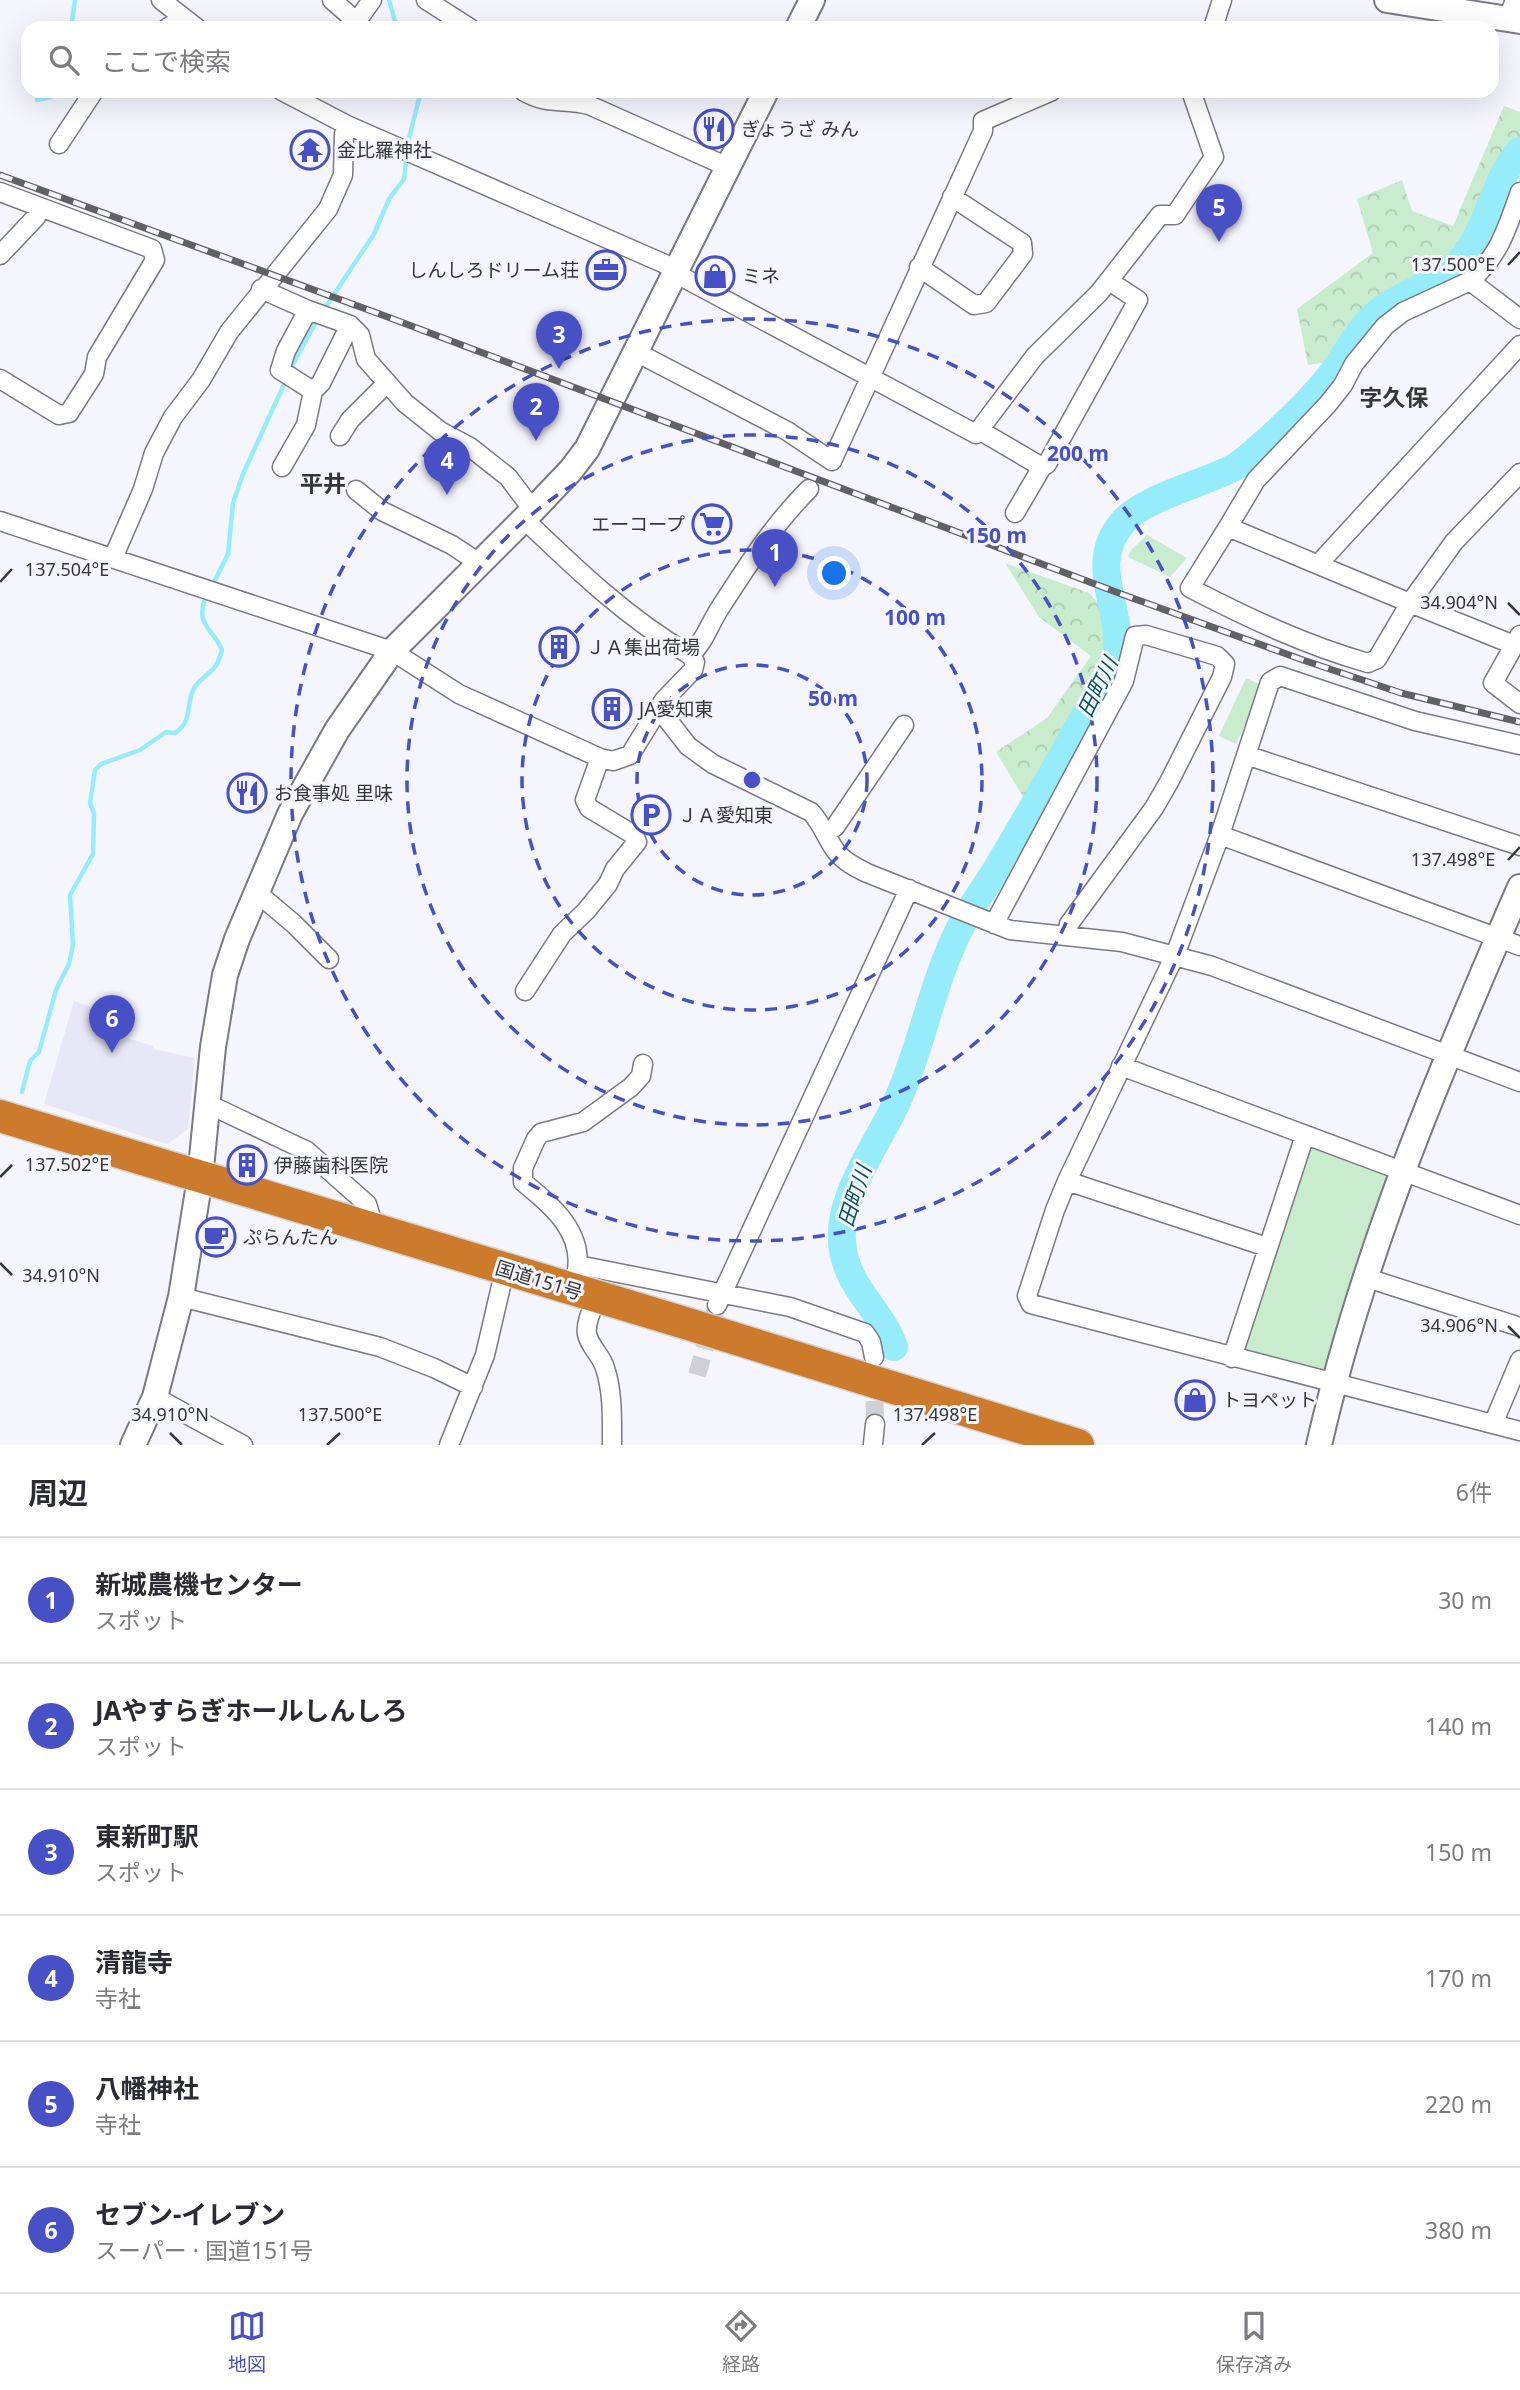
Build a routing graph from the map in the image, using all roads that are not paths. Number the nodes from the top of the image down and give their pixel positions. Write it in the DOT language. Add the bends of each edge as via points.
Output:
graph roads {
  1 [pos="161,0"];
  2 [pos="332,0"];
  3 [pos="373,0"];
  4 [pos="426,0"];
  5 [pos="812,0"];
  6 [pos="1222,0"];
  7 [pos="1387,0"];
  8 [pos="1514,13"];
  9 [pos="187,21"];
  10 [pos="351,21"];
  11 [pos="356,21"];
  12 [pos="459,21"];
  13 [pos="802,21"];
  14 [pos="1215,21"];
  15 [pos="89,98"];
  16 [pos="311,98"];
  17 [pos="540,98"];
  18 [pos="762,98"];
  19 [pos="1036,98"];
  20 [pos="1193,98"];
  21 [pos="347,125"];
  22 [pos="59,144"];
  23 [pos="728,167"];
  24 [pos="0,192"];
  25 [pos="1520,192"];
  26 [pos="953,197"];
  27 [pos="40,208"];
  28 [pos="0,255"];
  29 [pos="919,267"];
  30 [pos="676,271"];
  31 [pos="1109,281"];
  32 [pos="1470,281"];
  33 [pos="261,289"];
  34 [pos="308,310"];
  35 [pos="1520,319"];
  36 [pos="350,325"];
  37 [pos="1520,345"];
  38 [pos="636,352"];
  39 [pos="870,375"];
  40 [pos="0,379"];
  41 [pos="387,383"];
  42 [pos="313,391"];
  43 [pos="979,429"];
  44 [pos="340,436"];
  45 [pos="282,467"];
  46 [pos="1042,467"];
  47 [pos="1520,473"];
  48 [pos="809,489"];
  49 [pos="356,490"];
  50 [pos="1015,513"];
  51 [pos="529,514"];
  52 [pos="0,521"];
  53 [pos="1228,527"];
  54 [pos="113,558"];
  55 [pos="479,563"];
  56 [pos="1321,566"];
  57 [pos="1410,603"];
  58 [pos="1517,640"];
  59 [pos="392,651"];
  60 [pos="690,654"];
  61 [pos="1520,704"];
  62 [pos="656,711"];
  63 [pos="904,725"];
  64 [pos="1520,745"];
  65 [pos="1246,755"];
  66 [pos="600,758"];
  67 [pos="826,833"];
  68 [pos="1220,835"];
  69 [pos="1520,846"];
  70 [pos="1520,887"];
  71 [pos="909,890"];
  72 [pos="256,892"];
  73 [pos="988,921"];
  74 [pos="1067,935"];
  75 [pos="1509,941"];
  76 [pos="1175,955"];
  77 [pos="329,959"];
  78 [pos="525,991"];
  79 [pos="1449,1056"];
  80 [pos="643,1064"];
  81 [pos="1121,1066"];
  82 [pos="1520,1082"];
  83 [pos="208,1104"];
  84 [pos="0,1116"];
  85 [pos="1305,1135"];
  86 [pos="1402,1170"];
  87 [pos="200,1178"];
  88 [pos="1067,1181"];
  89 [pos="1520,1215"];
  90 [pos="375,1231"];
  91 [pos="1268,1247"];
  92 [pos="505,1269"];
  93 [pos="1367,1278"];
  94 [pos="582,1284"];
  95 [pos="181,1297"];
  96 [pos="720,1300"];
  97 [pos="1520,1327"];
  98 [pos="874,1357"];
  99 [pos="1232,1358"];
  100 [pos="1520,1360"];
  101 [pos="1333,1384"];
  102 [pos="473,1387"];
  103 [pos="155,1397"];
  104 [pos="875,1424"];
  105 [pos="1493,1424"];
  106 [pos="1520,1431"];
  107 [pos="1063,1443"];
  108 [pos="873,1444"];
  109 [pos="133,1445"];
  110 [pos="243,1445"];
  111 [pos="449,1445"];
  112 [pos="612,1445"];
  113 [pos="1319,1445"];
  1 -- 9 [label="street"];
  2 -- 10 [label="street"];
  3 -- 11 [label="street"];
  4 -- 12 [label="street"];
  5 -- 13 [label="street"];
  6 -- 14 [label="street"];
  7 -- 8 [label="street"];
  15 -- 22 [label="street"];
  16 -- 21 [label="street"];
  17 -- 23 [label="street" via="589,105"];
  18 -- 23 [label="street"];
  19 -- 26 [label="street" via="982,121 982,131"];
  20 -- 31 [label="street" via="1213,157 1175,215 1160,215"];
  21 -- 30 [label="street"];
  21 -- 33 [label="street" via="342,175 328,209"];
  23 -- 30 [label="street"];
  24 -- 27 [label="street"];
  25 -- 32 [label="street" via="1492,259"];
  26 -- 29 [label="street"];
  26 -- 29 [label="street" via="1022,243 1023,254 986,303 974,305"];
  27 -- 28 [label="street"];
  27 -- 40 [label="street" via="152,249 155,260 69,413 59,415"];
  29 -- 39 [label="street"];
  30 -- 38 [label="street"];
  30 -- 39 [label="street"];
  31 -- 43 [label="street" via="1035,356"];
  31 -- 46 [label="street" via="1138,300 1048,464"];
  32 -- 35 [label="street"];
  32 -- 53 [label="street" via="1403,312 1385,326 1328,404 1256,480"];
  33 -- 34 [label="street"];
  33 -- 54 [label="street" via="173,417"];
  34 -- 36 [label="street"];
  34 -- 42 [label="street" via="280,370"];
  36 -- 41 [label="street" via="360,335 366,359"];
  36 -- 42 [label="street"];
  37 -- 56 [label="street"];
  38 -- 39 [label="street" via="787,431 832,461"];
  38 -- 51 [label="street" via="587,449"];
  39 -- 43 [label="street" via="976,434"];
  41 -- 44 [label="street"];
  41 -- 51 [label="street" via="440,431 470,447 508,477"];
  42 -- 45 [label="street" via="306,425"];
  43 -- 46 [label="street"];
  46 -- 50 [label="street"];
  47 -- 57 [label="street" via="1454,542"];
  48 -- 60 [label="street" via="784,514"];
  49 -- 55 [label="street" via="382,511 453,545"];
  51 -- 55 [label="street"];
  51 -- 60 [label="street" via="586,579 654,634"];
  52 -- 54 [label="street"];
  53 -- 56 [label="street"];
  53 -- 57 [label="street" via="1190,588 1263,625 1368,663 1377,659"];
  54 -- 59 [label="street"];
  55 -- 59 [label="street"];
  56 -- 57 [label="street"];
  57 -- 58 [label="street"];
  58 -- 61 [label="street" via="1493,683"];
  59 -- 66 [label="street" via="459,694"];
  59 -- 72 [label="street" via="313,772"];
  60 -- 62 [label="street" via="693,670"];
  62 -- 66 [label="street" via="630,755 613,761"];
  62 -- 67 [label="street" via="688,746 713,764 811,812"];
  63 -- 67 [label="street" via="835,827"];
  64 -- 65 [label="street" via="1415,721 1280,676 1270,682"];
  65 -- 68 [label="street"];
  65 -- 69 [label="street"];
  66 -- 78 [label="street" via="585,800 589,808 634,835 637,842 586,911 562,934"];
  67 -- 71 [label="street" via="845,860"];
  68 -- 75 [label="street"];
  68 -- 76 [label="street"];
  70 -- 75 [label="street"];
  71 -- 73 [label="street"];
  71 -- 96 [label="street"];
  72 -- 77 [label="street"];
  72 -- 83 [label="street" via="221,992"];
  73 -- 74 [label="street" via="1010,930"];
  73 -- 74 [label="street" via="1124,681 1135,636 1146,635 1217,656 1225,664 1222,677 1169,782 1069,924"];
  74 -- 76 [label="street"];
  75 -- 79 [label="street"];
  76 -- 79 [label="street"];
  76 -- 81 [label="street"];
  79 -- 82 [label="street"];
  79 -- 86 [label="street"];
  80 -- 94 [label="street" via="641,1076 631,1087 583,1122 541,1133 523,1168 523,1182 556,1209 571,1231"];
  81 -- 85 [label="street"];
  81 -- 88 [label="street"];
  83 -- 87 [label="street"];
  83 -- 90 [label="street" via="307,1151 368,1203"];
  84 -- 87 [label="highway, 国道151号"];
  85 -- 86 [label="street"];
  85 -- 91 [label="street"];
  86 -- 89 [label="street"];
  86 -- 93 [label="street"];
  87 -- 90 [label="highway, 国道151号"];
  87 -- 95 [label="street"];
  88 -- 91 [label="street"];
  88 -- 99 [label="street" via="1027,1296 1031,1304"];
  90 -- 92 [label="highway, 国道151号"];
  91 -- 99 [label="street"];
  92 -- 94 [label="highway, 国道151号"];
  92 -- 102 [label="street"];
  93 -- 97 [label="street"];
  93 -- 101 [label="street"];
  94 -- 96 [label="street"];
  94 -- 107 [label="highway, 国道151号"];
  94 -- 112 [label="street" via="587,1337 606,1368"];
  95 -- 102 [label="street" via="380,1347"];
  95 -- 103 [label="street"];
  96 -- 98 [label="street" via="790,1307 855,1328 871,1342"];
  99 -- 101 [label="street"];
  100 -- 105 [label="street"];
  101 -- 105 [label="street"];
  101 -- 113 [label="street"];
  102 -- 111 [label="street"];
  103 -- 109 [label="street"];
  103 -- 110 [label="street"];
  104 -- 108 [label="street"];
  105 -- 106 [label="street"];
}
